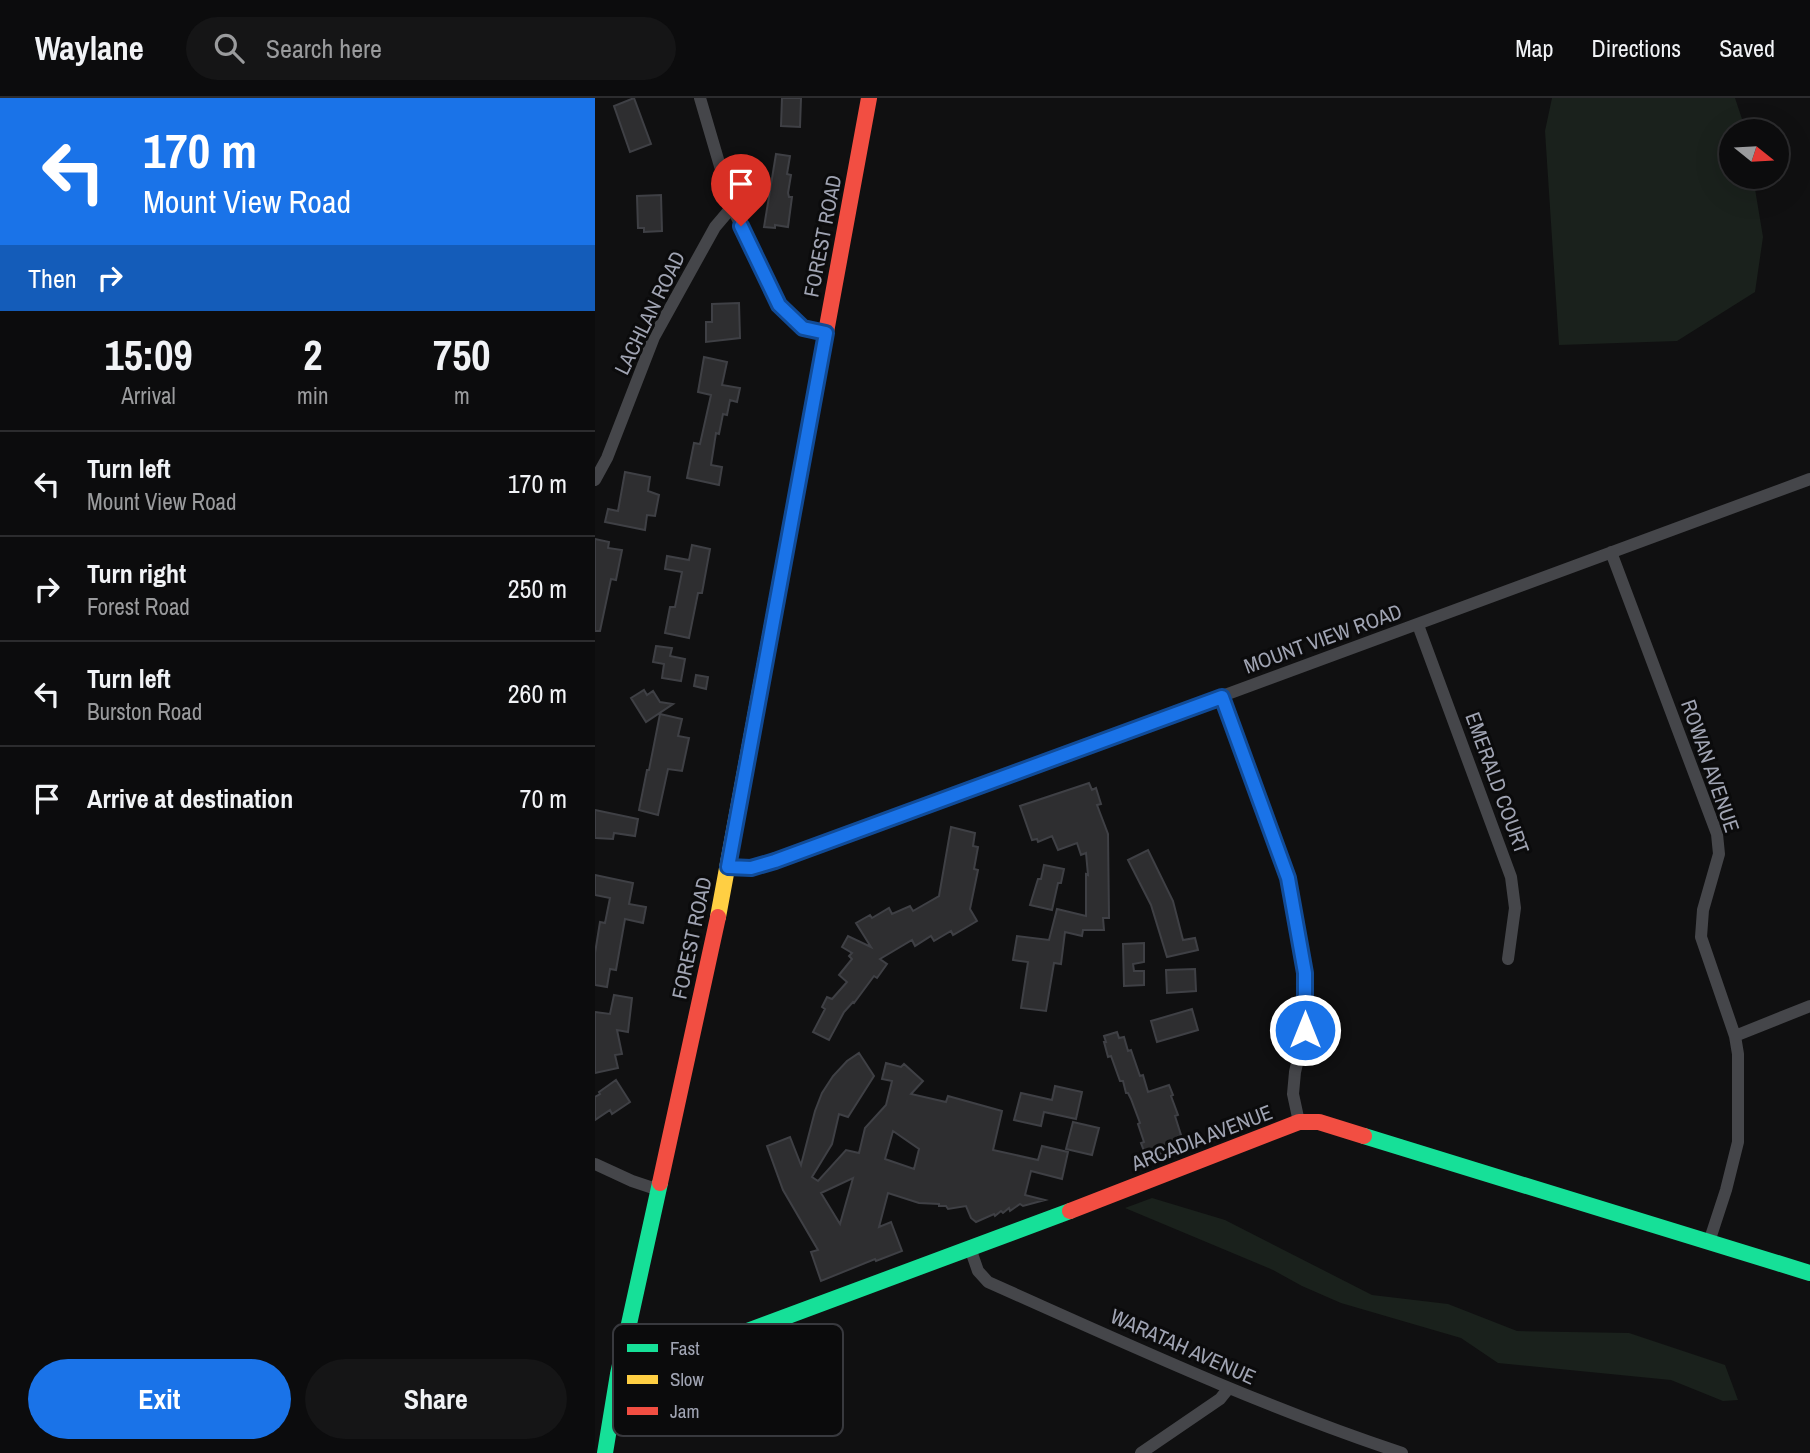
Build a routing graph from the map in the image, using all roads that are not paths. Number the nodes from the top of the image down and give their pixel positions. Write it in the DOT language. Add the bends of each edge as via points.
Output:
graph roads {
  1 [pos="700,98"];
  2 [pos="869,98"];
  3 [pos="732,206"];
  4 [pos="826,333"];
  5 [pos="1810,478"];
  6 [pos="595,480"];
  7 [pos="1611,552"];
  8 [pos="1418,625"];
  9 [pos="1222,697"];
  10 [pos="728,867"];
  11 [pos="1507,959"];
  12 [pos="1810,1006"];
  13 [pos="1735,1036"];
  14 [pos="1299,1122"];
  15 [pos="595,1164"];
  16 [pos="659,1190"];
  17 [pos="1709,1242"];
  18 [pos="970,1248"];
  19 [pos="1810,1273"];
  20 [pos="629,1324"];
  21 [pos="766,1324"];
  22 [pos="1229,1389"];
  23 [pos="613,1404"];
  24 [pos="605,1453"];
  25 [pos="1141,1453"];
  26 [pos="1402,1453"];
  1 -- 3 [label="street"];
  2 -- 4 [label="main road, FOREST ROAD"];
  3 -- 4 [label="street" via="779,305 803,328"];
  3 -- 6 [label="street, LACHLAN ROAD" via="715,227 654,337"];
  4 -- 10 [label="main road, FOREST ROAD"];
  5 -- 7 [label="street, MOUNT VIEW ROAD"];
  7 -- 8 [label="street, MOUNT VIEW ROAD"];
  7 -- 13 [label="street, ROWAN AVENUE" via="1717,834 1719,854 1703,910 1701,937"];
  8 -- 9 [label="street, MOUNT VIEW ROAD"];
  8 -- 11 [label="street, EMERALD COURT" via="1511,877 1515,908"];
  9 -- 10 [label="street, MOUNT VIEW ROAD" via="775,861 751,868"];
  9 -- 14 [label="street" via="1288,878 1299,937 1305,973 1305,1030 1293,1094"];
  10 -- 16 [label="main road, FOREST ROAD"];
  12 -- 13 [label="street"];
  13 -- 17 [label="street, ROWAN AVENUE" via="1738,1142"];
  14 -- 17 [label="main road, ARCADIA AVENUE" via="1319,1122"];
  14 -- 18 [label="main road, ARCADIA AVENUE"];
  15 -- 16 [label="street"];
  16 -- 20 [label="main road, FOREST ROAD"];
  17 -- 19 [label="main road, ARCADIA AVENUE"];
  18 -- 21 [label="main road, ARCADIA AVENUE"];
  18 -- 22 [label="street, WARATAH AVENUE" via="978,1271 988,1282"];
  22 -- 25 [label="street"];
  22 -- 26 [label="street, WARATAH AVENUE"];
  23 -- 24 [label="main road, FOREST ROAD"];
}
